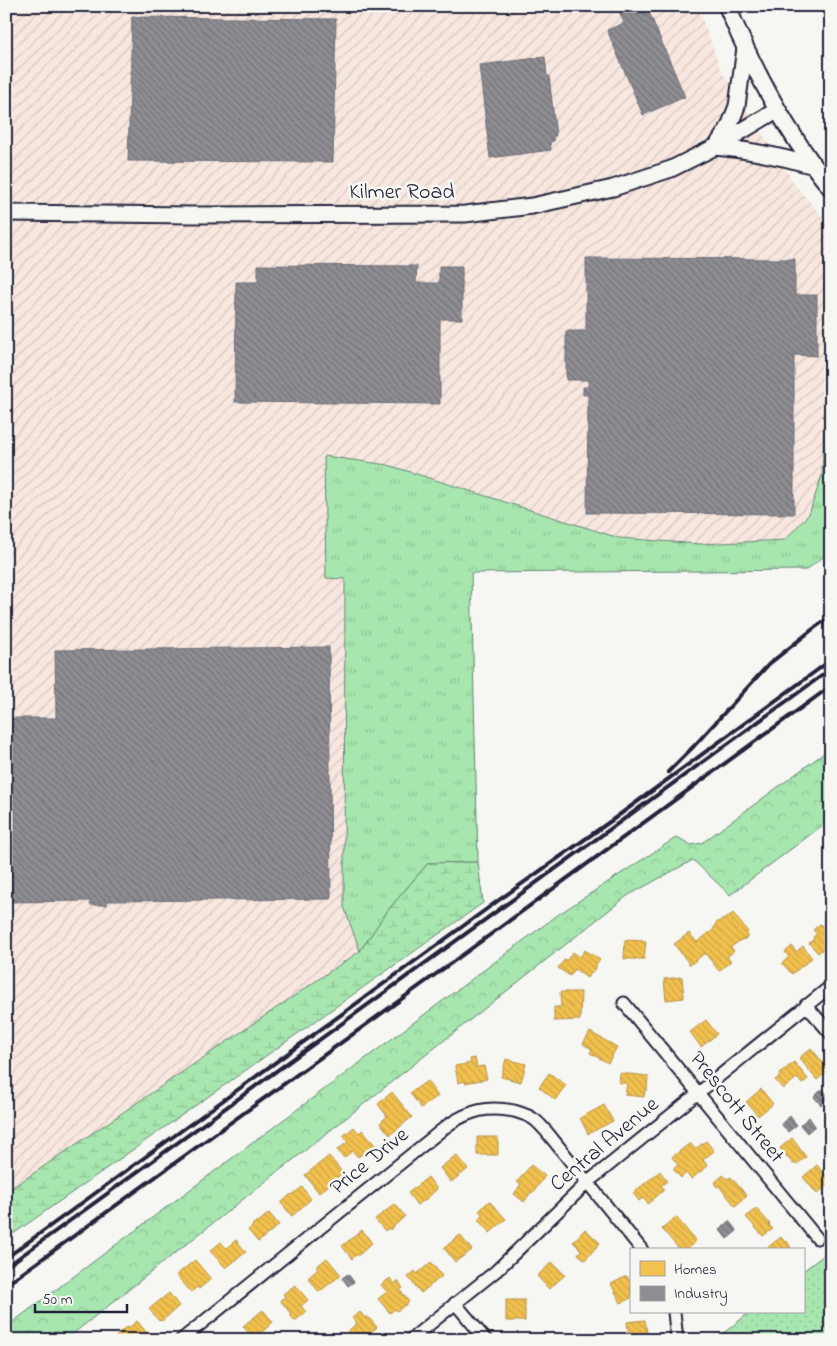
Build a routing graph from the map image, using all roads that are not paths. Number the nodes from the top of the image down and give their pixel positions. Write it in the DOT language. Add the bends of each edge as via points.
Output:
graph roads {
  1 [pos="728,6"];
  2 [pos="745,48"];
  3 [pos="777,110"];
  4 [pos="715,147"];
  5 [pos="814,166"];
  6 [pos="831,188"];
  7 [pos="6,213"];
  8 [pos="831,986"];
  9 [pos="624,1003"];
  10 [pos="806,1005"];
  11 [pos="831,1034"];
  12 [pos="698,1094"];
  13 [pos="588,1182"];
  14 [pos="817,1238"];
  15 [pos="640,1248"];
  16 [pos="456,1303"];
  17 [pos="674,1314"];
  18 [pos="180,1340"];
  19 [pos="410,1340"];
  20 [pos="486,1340"];
  21 [pos="677,1340"];
  1 -- 2 [label="main road"];
  2 -- 3 [label="main road"];
  2 -- 4 [label="street" via="737,106"];
  3 -- 4 [label="street, Kilmer Road"];
  3 -- 5 [label="main road"];
  4 -- 5 [label="street" via="752,150"];
  4 -- 7 [label="street, Kilmer Road" via="671,169 613,188 532,206 465,214"];
  5 -- 6 [label="main road"];
  8 -- 10 [label="street, Central Avenue"];
  9 -- 12 [label="street, Prescott Street"];
  10 -- 11 [label="street"];
  10 -- 12 [label="street, Central Avenue"];
  12 -- 13 [label="street, Central Avenue"];
  12 -- 14 [label="street, Prescott Street"];
  13 -- 15 [label="street, Price Drive"];
  13 -- 16 [label="street, Central Avenue" via="496,1271"];
  13 -- 18 [label="street, Price Drive" via="534,1119 501,1108 481,1109 463,1115"];
  16 -- 19 [label="street, Central Avenue"];
  16 -- 20 [label="street"];
  17 -- 21 [label="street"];
}
